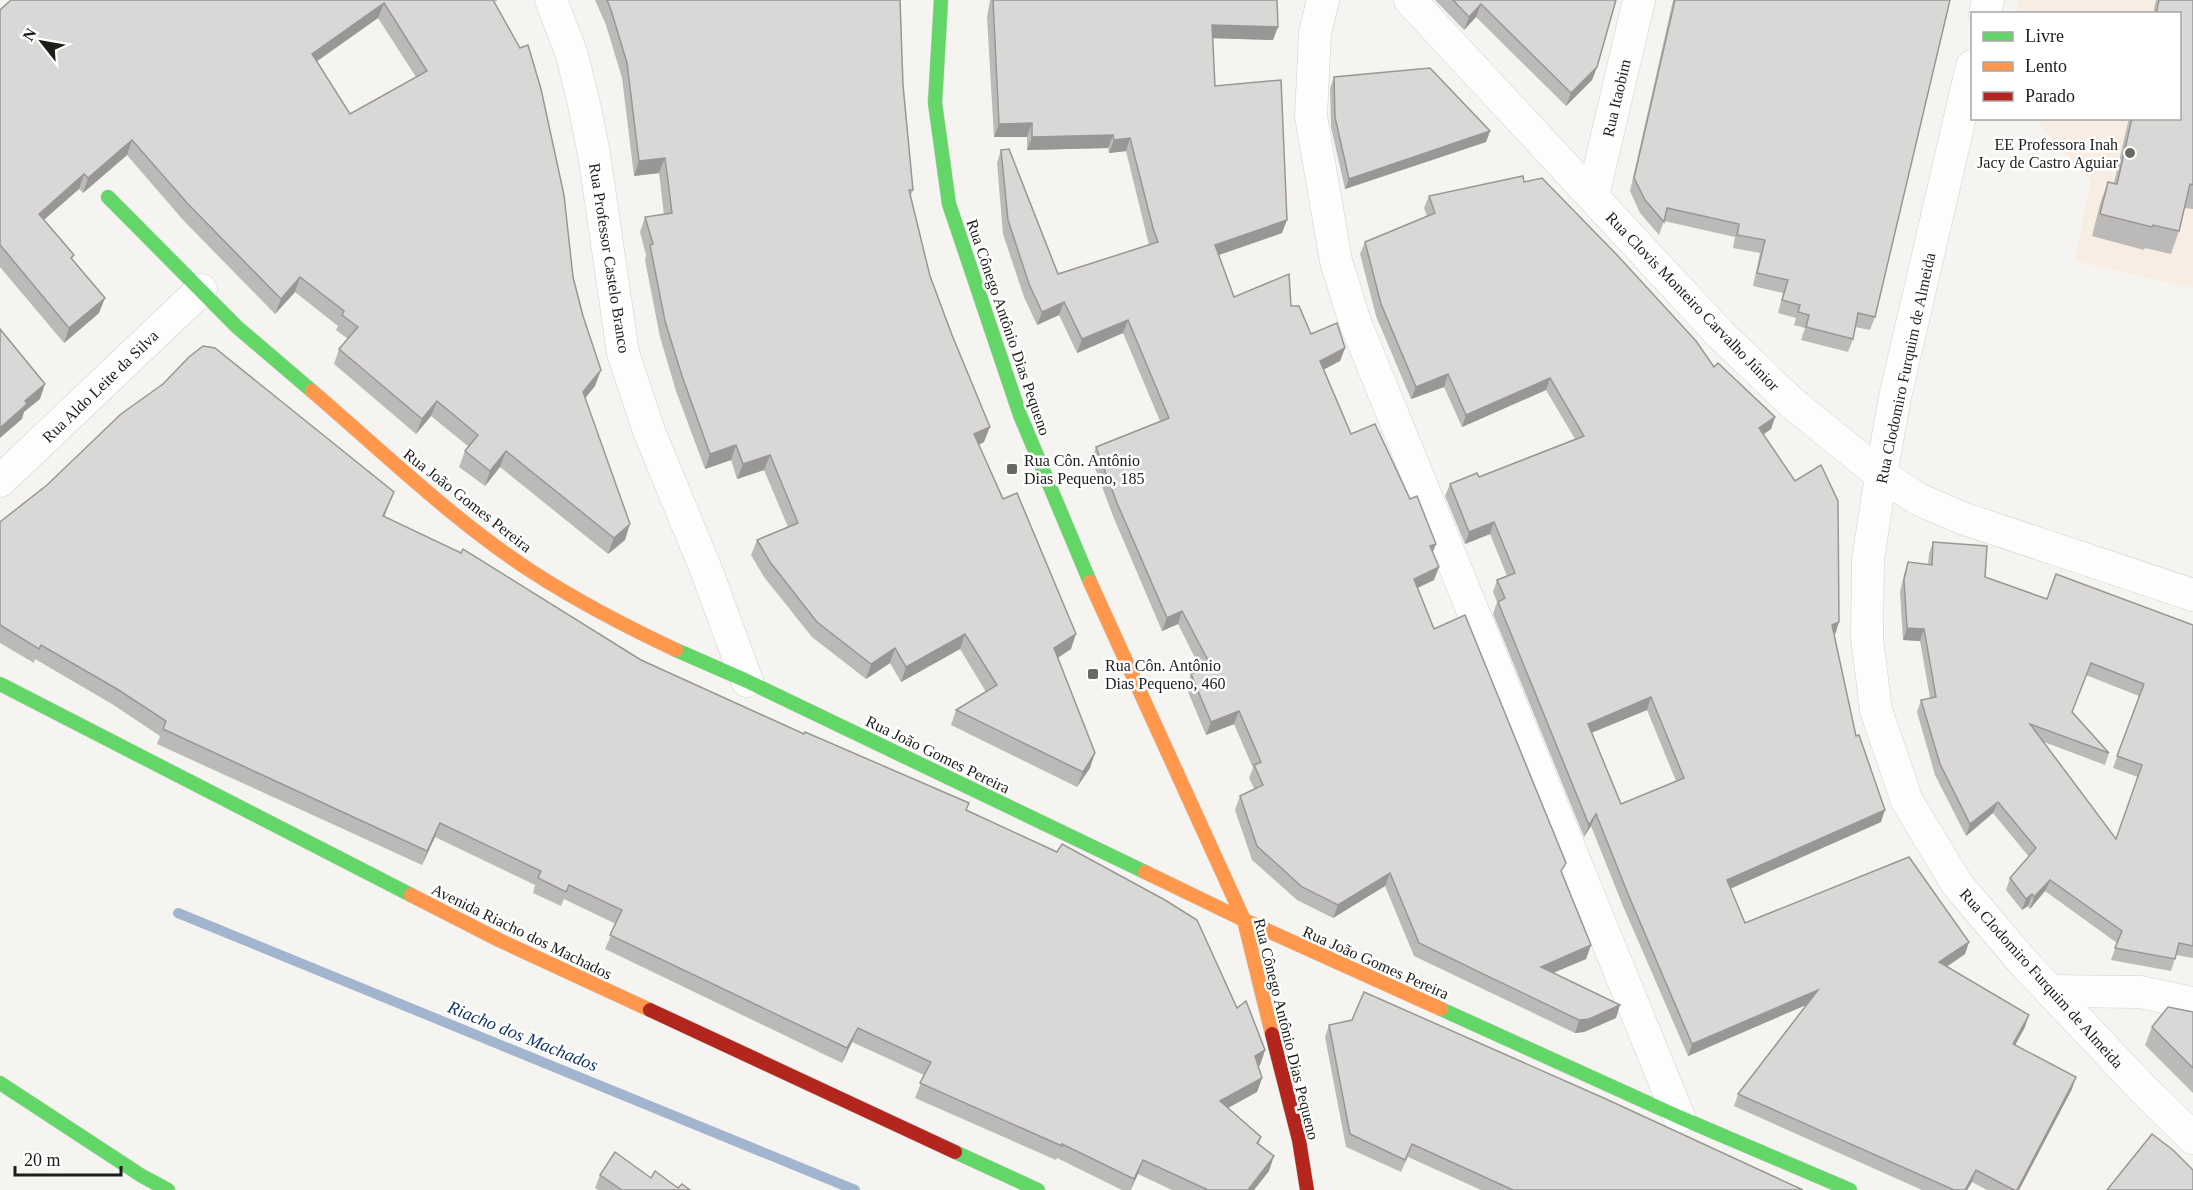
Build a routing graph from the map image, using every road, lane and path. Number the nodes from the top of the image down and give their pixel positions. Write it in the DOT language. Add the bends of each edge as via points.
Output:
graph roads {
  1 [pos="551,0"];
  2 [pos="941,0"];
  3 [pos="1323,0"];
  4 [pos="1410,0"];
  5 [pos="1639,0"];
  6 [pos="1971,70"];
  7 [pos="1593,196"];
  8 [pos="108,197"];
  9 [pos="201,290"];
  10 [pos="1881,475"];
  11 [pos="0,482"];
  12 [pos="2192,591"];
  13 [pos="747,681"];
  14 [pos="0,684"];
  15 [pos="1244,921"];
  16 [pos="2050,991"];
  17 [pos="2193,1003"];
  18 [pos="0,1083"];
  19 [pos="1679,1117"];
  20 [pos="2193,1138"];
  21 [pos="168,1190"];
  22 [pos="1038,1190"];
  23 [pos="1307,1190"];
  24 [pos="1850,1190"];
  1 -- 13 [label="street, Rua Professor Castelo Branco" via="572,55 584,104 623,353 649,431"];
  2 -- 15 [label="street, Rua Cônego Antônio Dias Pequeno" via="935,103 949,204 983,309 1020,415 1084,568"];
  3 -- 19 [label="street" via="1315,33 1311,116 1336,261 1355,322"];
  4 -- 7 [label="street, Rua Clovis Monteiro Carvalho Júnior"];
  5 -- 7 [label="street, Rua Itaobim"];
  6 -- 10 [label="street, Rua Clodomiro Furquim de Almeida" via="1895,397"];
  7 -- 10 [label="street, Rua Clovis Monteiro Carvalho Júnior" via="1720,334 1792,403"];
  8 -- 9 [label="street, Rua João Gomes Pereira"];
  9 -- 11 [label="street, Rua Aldo Leite da Silva"];
  9 -- 13 [label="street, Rua João Gomes Pereira" via="237,327 340,417 462,520 531,571 637,632"];
  10 -- 12 [label="street, Rua Clovis Monteiro Carvalho Júnior" via="1918,499 1962,518"];
  10 -- 16 [label="street, Rua Clodomiro Furquim de Almeida" via="1868,560 1867,638 1876,710 1907,801 1957,885"];
  13 -- 15 [label="street, Rua João Gomes Pereira"];
  14 -- 22 [label="street, Avenida Riacho dos Machados" via="499,940"];
  15 -- 19 [label="street, Rua João Gomes Pereira"];
  15 -- 23 [label="street, Rua Cônego Antônio Dias Pequeno" via="1299,1140"];
  16 -- 17 [label="street" via="2140,992"];
  16 -- 20 [label="street, Rua Clodomiro Furquim de Almeida"];
  18 -- 21 [label="street"];
  19 -- 24 [label="street, Rua João Gomes Pereira"];
}
